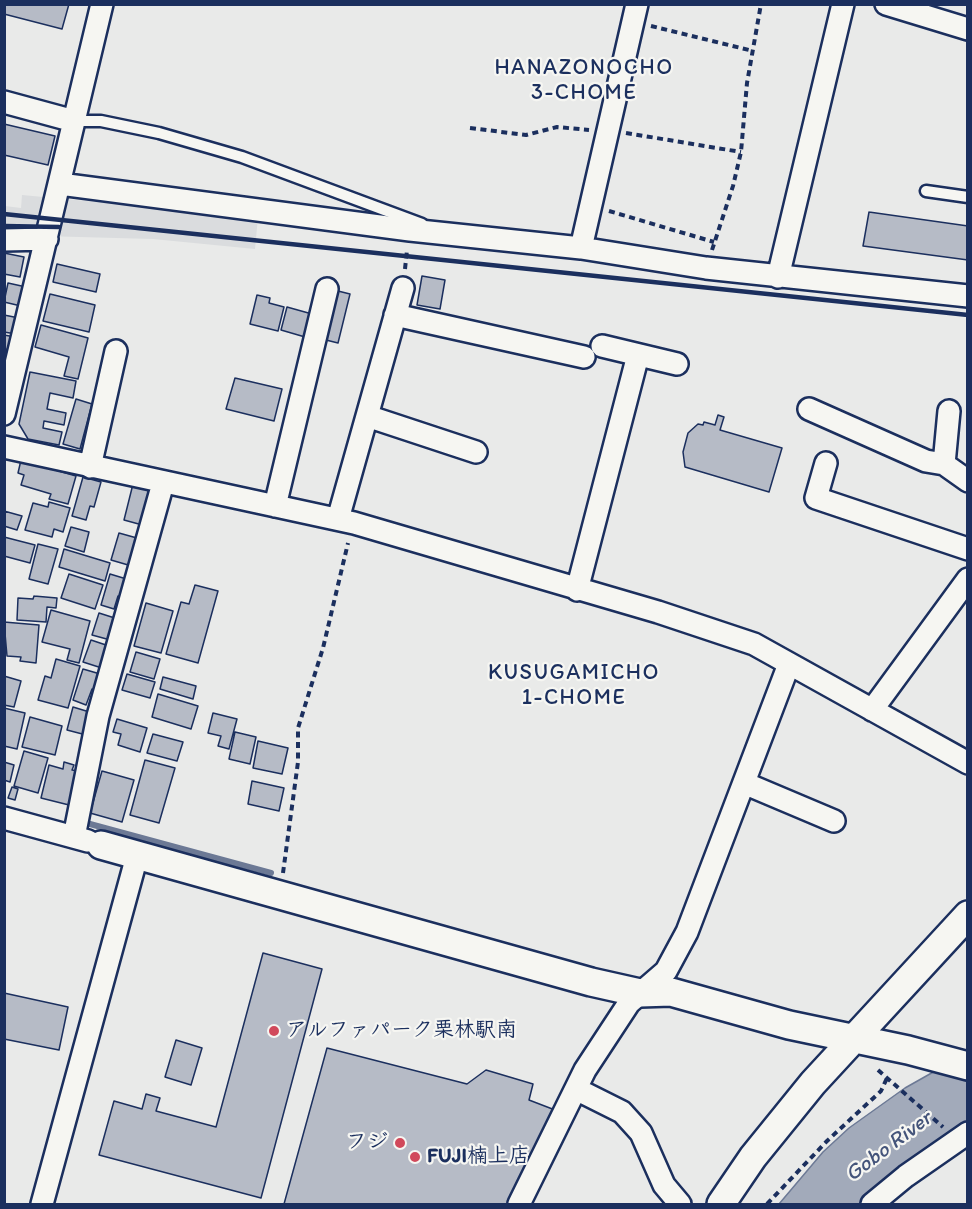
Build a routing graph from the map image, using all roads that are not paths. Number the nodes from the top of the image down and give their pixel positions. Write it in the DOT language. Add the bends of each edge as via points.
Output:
graph roads {
  1 [pos="102,4"];
  2 [pos="843,4"];
  3 [pos="886,4"];
  4 [pos="635,13"];
  5 [pos="968,29"];
  6 [pos="4,102"];
  7 [pos="74,121"];
  8 [pos="60,184"];
  9 [pos="926,191"];
  10 [pos="968,197"];
  11 [pos="445,233"];
  12 [pos="46,239"];
  13 [pos="4,240"];
  14 [pos="581,248"];
  15 [pos="778,277"];
  16 [pos="403,288"];
  17 [pos="327,289"];
  18 [pos="968,296"];
  19 [pos="395,315"];
  20 [pos="602,346"];
  21 [pos="116,351"];
  22 [pos="638,355"];
  23 [pos="584,357"];
  24 [pos="676,364"];
  25 [pos="809,409"];
  26 [pos="949,411"];
  27 [pos="4,414"];
  28 [pos="367,416"];
  29 [pos="4,447"];
  30 [pos="476,452"];
  31 [pos="826,463"];
  32 [pos="944,464"];
  33 [pos="90,467"];
  34 [pos="968,481"];
  35 [pos="164,483"];
  36 [pos="275,506"];
  37 [pos="346,521"];
  38 [pos="968,549"];
  39 [pos="968,579"];
  40 [pos="577,590"];
  41 [pos="789,664"];
  42 [pos="872,710"];
  43 [pos="968,763"];
  44 [pos="744,783"];
  45 [pos="4,818"];
  46 [pos="834,821"];
  47 [pos="74,837"];
  48 [pos="101,845"];
  49 [pos="137,855"];
  50 [pos="968,915"];
  51 [pos="640,993"];
  52 [pos="853,1039"];
  53 [pos="959,1063"];
  54 [pos="576,1089"];
  55 [pos="962,1140"];
  56 [pos="42,1204"];
  57 [pos="519,1204"];
  58 [pos="680,1204"];
  59 [pos="721,1204"];
  60 [pos="872,1204"];
  1 -- 7 [label="street"];
  2 -- 15 [label="street"];
  3 -- 5 [label="street"];
  4 -- 14 [label="street"];
  6 -- 7 [label="street"];
  7 -- 8 [label="street"];
  7 -- 11 [label="lane" via="102,121 159,133 242,157"];
  8 -- 11 [label="street"];
  8 -- 12 [label="street"];
  9 -- 10 [label="lane"];
  11 -- 14 [label="street"];
  12 -- 13 [label="street"];
  12 -- 27 [label="street"];
  14 -- 15 [label="street"];
  15 -- 18 [label="street"];
  16 -- 19 [label="street"];
  17 -- 36 [label="street"];
  19 -- 23 [label="street"];
  19 -- 28 [label="street"];
  20 -- 22 [label="street"];
  21 -- 33 [label="street"];
  22 -- 24 [label="street"];
  22 -- 40 [label="street"];
  25 -- 32 [label="street" via="926,462"];
  26 -- 32 [label="street"];
  28 -- 30 [label="street"];
  28 -- 37 [label="street"];
  29 -- 33 [label="street"];
  31 -- 38 [label="street" via="816,498"];
  32 -- 34 [label="street"];
  33 -- 35 [label="street"];
  35 -- 36 [label="street"];
  35 -- 47 [label="street" via="98,716"];
  36 -- 37 [label="street"];
  37 -- 40 [label="street"];
  39 -- 42 [label="street"];
  40 -- 41 [label="street" via="658,612 754,645"];
  41 -- 42 [label="street"];
  41 -- 44 [label="street"];
  42 -- 43 [label="street"];
  44 -- 46 [label="street"];
  44 -- 51 [label="street" via="687,932 666,971"];
  45 -- 47 [label="street"];
  47 -- 48 [label="street"];
  48 -- 49 [label="street"];
  49 -- 51 [label="street"];
  49 -- 56 [label="street"];
  50 -- 52 [label="street"];
  51 -- 52 [label="street" via="671,993"];
  51 -- 54 [label="street" via="629,1003"];
  52 -- 53 [label="street"];
  52 -- 59 [label="street" via="753,1157"];
  54 -- 57 [label="street"];
  54 -- 58 [label="street" via="622,1112 641,1133 664,1185"];
  55 -- 60 [label="street" via="906,1176"];
}
